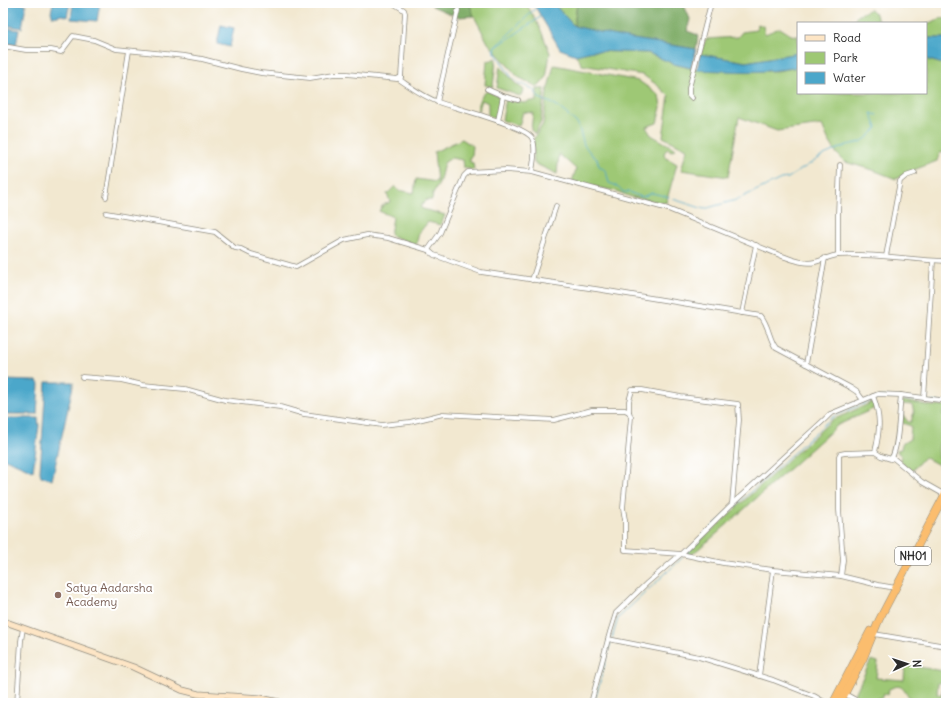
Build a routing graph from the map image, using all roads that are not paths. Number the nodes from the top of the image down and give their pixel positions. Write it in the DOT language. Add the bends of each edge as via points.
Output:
graph roads {
  1 [pos="393,3"];
  2 [pos="711,3"];
  3 [pos="458,10"];
  4 [pos="3,46"];
  5 [pos="130,51"];
  6 [pos="401,77"];
  7 [pos="487,89"];
  8 [pos="503,96"];
  9 [pos="692,98"];
  10 [pos="518,100"];
  11 [pos="437,102"];
  12 [pos="498,121"];
  13 [pos="840,165"];
  14 [pos="532,172"];
  15 [pos="915,173"];
  16 [pos="106,197"];
  17 [pos="556,206"];
  18 [pos="106,213"];
  19 [pos="756,245"];
  20 [pos="428,250"];
  21 [pos="838,255"];
  22 [pos="886,256"];
  23 [pos="825,258"];
  24 [pos="933,261"];
  25 [pos="946,261"];
  26 [pos="532,280"];
  27 [pos="742,313"];
  28 [pos="806,364"];
  29 [pos="82,377"];
  30 [pos="901,395"];
  31 [pos="873,396"];
  32 [pos="924,398"];
  33 [pos="946,399"];
  34 [pos="863,400"];
  35 [pos="629,412"];
  36 [pos="875,452"];
  37 [pos="892,457"];
  38 [pos="945,494"];
  39 [pos="732,504"];
  40 [pos="681,554"];
  41 [pos="774,570"];
  42 [pos="841,576"];
  43 [pos="896,588"];
  44 [pos="879,620"];
  45 [pos="3,621"];
  46 [pos="23,628"];
  47 [pos="874,634"];
  48 [pos="608,639"];
  49 [pos="946,646"];
  50 [pos="759,676"];
  51 [pos="945,687"];
  52 [pos="845,694"];
  53 [pos="17,703"];
  54 [pos="283,703"];
  55 [pos="591,703"];
  56 [pos="826,703"];
  57 [pos="833,703"];
  58 [pos="840,703"];
  59 [pos="861,703"];
  60 [pos="943,703"];
  1 -- 6 [label="street" via="404,10"];
  2 -- 9 [label="street" via="690,88 689,94"];
  3 -- 11 [label="street"];
  4 -- 5 [label="street" via="61,52 73,36"];
  5 -- 6 [label="street" via="185,56 241,70 310,78 334,74 397,79"];
  5 -- 16 [label="street"];
  6 -- 11 [label="street" via="400,80 411,88"];
  7 -- 8 [label="street"];
  8 -- 10 [label="street"];
  8 -- 12 [label="street"];
  11 -- 12 [label="street"];
  12 -- 14 [label="street" via="532,138"];
  13 -- 21 [label="street"];
  14 -- 19 [label="street" via="668,209"];
  14 -- 20 [label="street" via="468,172 440,233"];
  15 -- 22 [label="street" via="900,181"];
  17 -- 26 [label="street"];
  18 -- 20 [label="street" via="215,232 235,248 296,267 344,240 367,235 388,238"];
  19 -- 23 [label="street" via="802,262 814,262"];
  19 -- 27 [label="street"];
  20 -- 26 [label="street" via="434,255 481,272"];
  21 -- 22 [label="street"];
  21 -- 23 [label="street"];
  22 -- 24 [label="street"];
  23 -- 28 [label="street"];
  24 -- 25 [label="street"];
  24 -- 32 [label="street"];
  26 -- 27 [label="street"];
  27 -- 28 [label="street" via="762,316 773,345"];
  28 -- 34 [label="street" via="857,392"];
  29 -- 35 [label="street" via="185,389 225,400 382,425 410,422 443,414 554,420 592,410"];
  30 -- 31 [label="street"];
  30 -- 32 [label="street"];
  30 -- 37 [label="street"];
  31 -- 34 [label="street"];
  31 -- 36 [label="street" via="878,409 880,428"];
  32 -- 33 [label="street"];
  34 -- 39 [label="street" via="830,414"];
  35 -- 39 [label="street" via="632,390 738,404"];
  35 -- 40 [label="street" via="631,417 623,508 625,550"];
  36 -- 37 [label="street" via="887,458"];
  36 -- 42 [label="street" via="845,453 839,456"];
  37 -- 38 [label="street" via="922,482"];
  38 -- 43 [label="highway, NH01"];
  39 -- 40 [label="street"];
  40 -- 41 [label="street"];
  40 -- 48 [label="street" via="616,613"];
  41 -- 42 [label="street"];
  41 -- 50 [label="street"];
  42 -- 43 [label="street"];
  43 -- 44 [label="highway, NH01"];
  44 -- 47 [label="highway, NH01"];
  44 -- 57 [label="highway, NH01"];
  45 -- 46 [label="main road"];
  46 -- 53 [label="street"];
  46 -- 54 [label="main road" via="133,667 182,690 198,694 260,698"];
  47 -- 49 [label="street"];
  47 -- 52 [label="highway, NH01"];
  48 -- 50 [label="street" via="699,657"];
  48 -- 55 [label="street"];
  50 -- 56 [label="street" via="796,688"];
  51 -- 60 [label="street"];
  52 -- 58 [label="highway, NH01"];
  52 -- 59 [label="street"];
}
